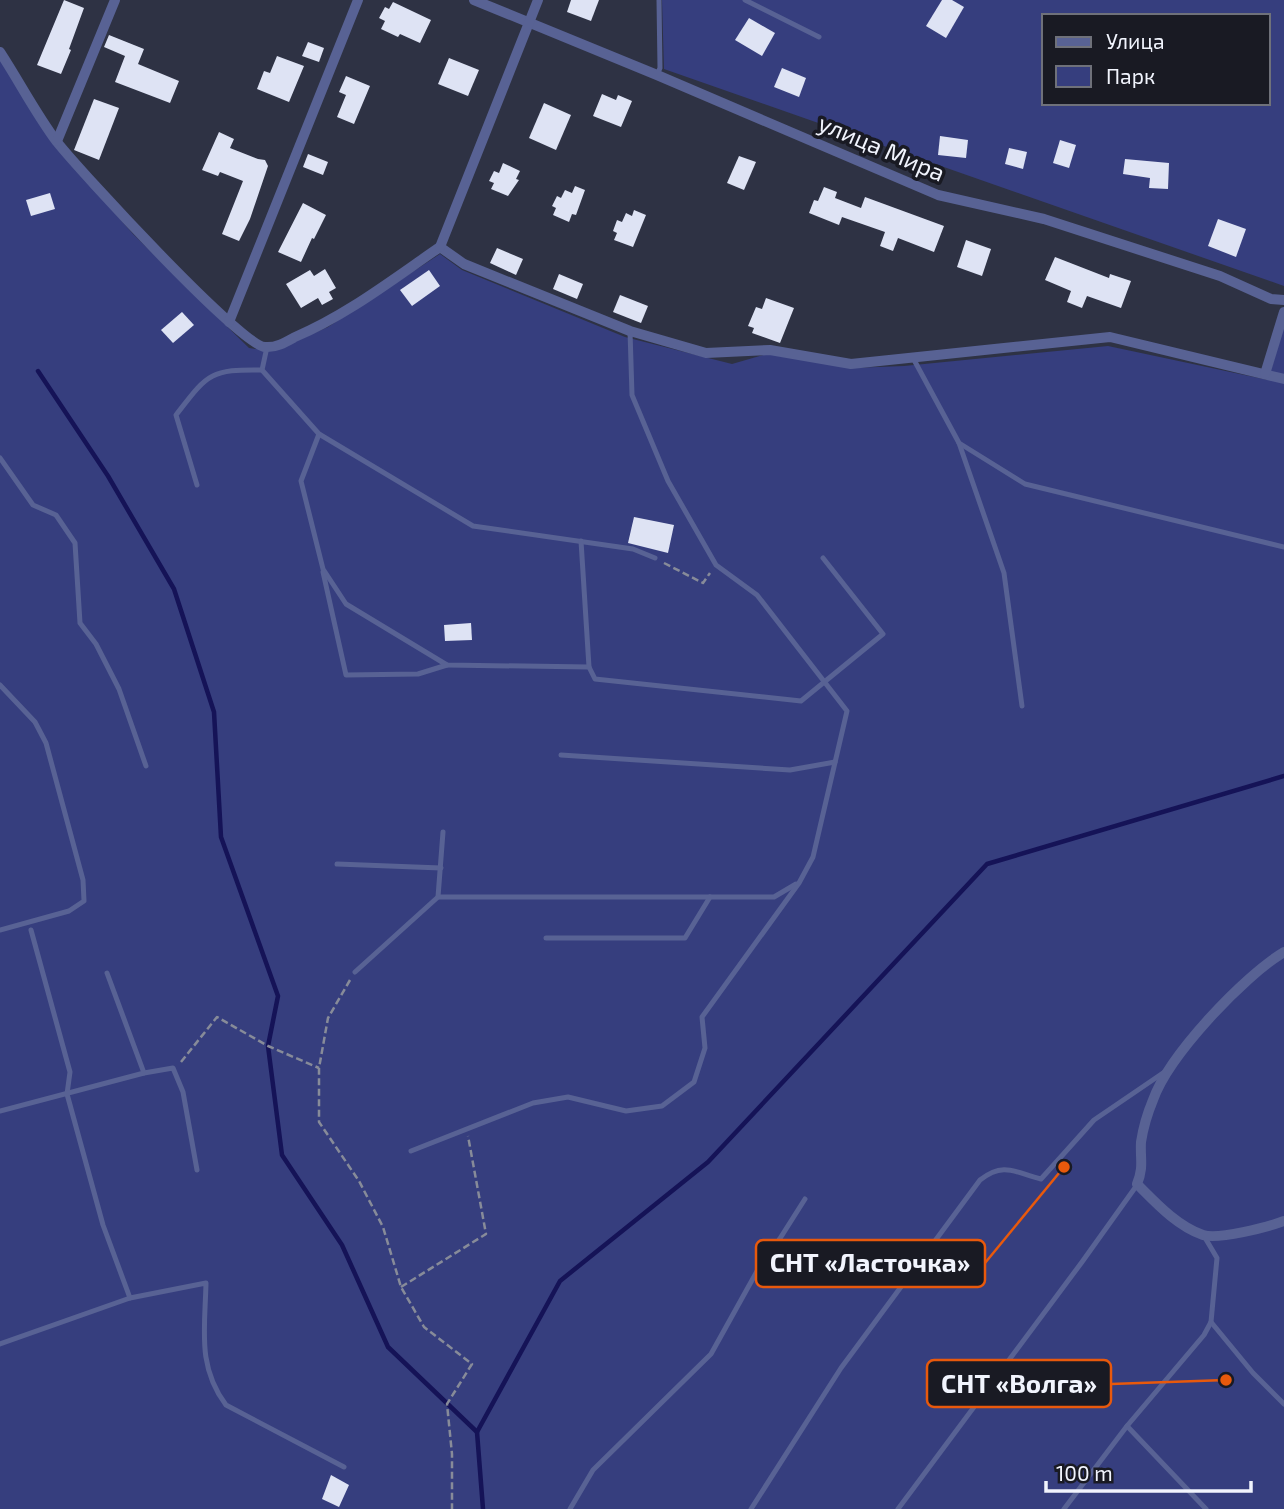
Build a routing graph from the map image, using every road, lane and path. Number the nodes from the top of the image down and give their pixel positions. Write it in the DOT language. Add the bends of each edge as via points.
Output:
graph roads {
  1 [pos="115,0"];
  2 [pos="358,0"];
  3 [pos="474,0"];
  4 [pos="538,0"];
  5 [pos="659,0"];
  6 [pos="745,0"];
  7 [pos="530,23"];
  8 [pos="819,37"];
  9 [pos="0,52"];
  10 [pos="657,75"];
  11 [pos="57,141"];
  12 [pos="440,247"];
  13 [pos="1284,300"];
  14 [pos="1284,312"];
  15 [pos="229,323"];
  16 [pos="630,331"];
  17 [pos="267,347"];
  18 [pos="914,358"];
  19 [pos="261,370"];
  20 [pos="1265,374"];
  21 [pos="1284,379"];
  22 [pos="319,434"];
  23 [pos="959,443"];
  24 [pos="0,458"];
  25 [pos="197,485"];
  26 [pos="581,541"];
  27 [pos="1284,547"];
  28 [pos="655,558"];
  29 [pos="823,558"];
  30 [pos="716,565"];
  31 [pos="323,569"];
  32 [pos="447,665"];
  33 [pos="589,667"];
  34 [pos="824,681"];
  35 [pos="0,685"];
  36 [pos="1022,706"];
  37 [pos="561,755"];
  38 [pos="835,762"];
  39 [pos="146,766"];
  40 [pos="443,832"];
  41 [pos="337,864"];
  42 [pos="440,867"];
  43 [pos="799,883"];
  44 [pos="439,897"];
  45 [pos="710,897"];
  46 [pos="0,930"];
  47 [pos="31,930"];
  48 [pos="546,938"];
  49 [pos="1284,952"];
  50 [pos="355,972"];
  51 [pos="107,973"];
  52 [pos="173,1068"];
  53 [pos="319,1068"];
  54 [pos="1171,1068"];
  55 [pos="144,1073"];
  56 [pos="67,1094"];
  57 [pos="0,1111"];
  58 [pos="467,1129"];
  59 [pos="411,1151"];
  60 [pos="197,1170"];
  61 [pos="1137,1184"];
  62 [pos="805,1199"];
  63 [pos="1284,1221"];
  64 [pos="1204,1236"];
  65 [pos="779,1240"];
  66 [pos="920,1261"];
  67 [pos="782,1262"];
  68 [pos="761,1264"];
  69 [pos="401,1287"];
  70 [pos="130,1298"];
  71 [pos="1212,1322"];
  72 [pos="1,1342"];
  73 [pos="1284,1404"];
  74 [pos="1126,1426"];
  75 [pos="344,1466"];
  76 [pos="452,1509"];
  77 [pos="570,1509"];
  78 [pos="751,1509"];
  79 [pos="898,1509"];
  80 [pos="1064,1509"];
  81 [pos="1206,1509"];
  1 -- 11 [label="street"];
  2 -- 15 [label="street"];
  3 -- 7 [label="street, улица Мира"];
  4 -- 7 [label="street"];
  5 -- 10 [label="lane"];
  6 -- 8 [label="lane"];
  7 -- 10 [label="street, улица Мира"];
  7 -- 12 [label="street"];
  9 -- 11 [label="street"];
  10 -- 13 [label="street, улица Мира" via="938,195 1044,219"];
  11 -- 15 [label="street" via="138,232"];
  12 -- 16 [label="street" via="464,264"];
  12 -- 17 [label="street" via="326,324"];
  14 -- 20 [label="street"];
  15 -- 17 [label="street" via="247,339"];
  16 -- 18 [label="street" via="706,353 770,350 850,364"];
  16 -- 30 [label="lane" via="632,395 667,481"];
  17 -- 19 [label="lane"];
  18 -- 20 [label="street" via="1110,337"];
  18 -- 23 [label="lane"];
  19 -- 22 [label="lane"];
  19 -- 25 [label="lane" via="228,369 202,381 176,415"];
  20 -- 21 [label="street"];
  22 -- 26 [label="lane" via="473,526"];
  22 -- 31 [label="lane" via="302,481"];
  23 -- 27 [label="lane" via="1025,484"];
  23 -- 36 [label="lane" via="1004,573"];
  24 -- 39 [label="lane" via="33,505 56,515 75,543 80,623 119,689"];
  26 -- 28 [label="lane" via="632,549"];
  26 -- 33 [label="lane"];
  28 -- 30 [label="path" via="703,583"];
  29 -- 34 [label="lane" via="883,634"];
  30 -- 34 [label="lane" via="757,595"];
  31 -- 32 [label="lane" via="346,604"];
  31 -- 32 [label="lane" via="346,675 418,674"];
  32 -- 33 [label="lane"];
  33 -- 34 [label="lane" via="595,679 800,701"];
  34 -- 38 [label="lane" via="847,711"];
  35 -- 46 [label="lane" via="35,722 46,743 83,880 84,901 69,911"];
  37 -- 38 [label="lane" via="790,770"];
  38 -- 43 [label="lane" via="813,857"];
  40 -- 42 [label="lane"];
  41 -- 42 [label="lane"];
  42 -- 44 [label="lane"];
  43 -- 45 [label="lane" via="774,897"];
  43 -- 58 [label="lane" via="702,1017 705,1048 694,1082 684,1090 662,1106 626,1111 568,1097 533,1103"];
  44 -- 45 [label="lane"];
  44 -- 50 [label="lane"];
  45 -- 48 [label="lane" via="685,939"];
  47 -- 56 [label="lane" via="70,1072"];
  49 -- 54 [label="street" via="1243,981"];
  50 -- 53 [label="path" via="328,1018"];
  51 -- 55 [label="lane"];
  52 -- 53 [label="path" via="186,1059 217,1017"];
  52 -- 55 [label="lane"];
  52 -- 60 [label="lane" via="183,1092"];
  53 -- 69 [label="path" via="319,1122 383,1227"];
  54 -- 61 [label="street" via="1153,1098"];
  54 -- 66 [label="lane" via="1094,1120 1041,1179 1014,1169 989,1172"];
  55 -- 56 [label="lane"];
  56 -- 57 [label="lane"];
  56 -- 70 [label="lane" via="103,1225"];
  58 -- 59 [label="lane"];
  58 -- 69 [label="path" via="486,1234"];
  61 -- 64 [label="street" via="1171,1217"];
  61 -- 79 [label="lane"];
  62 -- 65 [label="lane"];
  63 -- 64 [label="street" via="1262,1229"];
  64 -- 71 [label="lane" via="1217,1258"];
  65 -- 67 [label="lane"];
  65 -- 68 [label="lane"];
  66 -- 67 [label="lane" via="839,1254"];
  66 -- 78 [label="lane" via="841,1368"];
  67 -- 68 [label="lane"];
  68 -- 77 [label="lane" via="711,1354 593,1470"];
  69 -- 76 [label="path" via="424,1327 472,1364 447,1404"];
  70 -- 72 [label="lane"];
  70 -- 75 [label="lane" via="206,1283 205,1363 226,1405"];
  71 -- 73 [label="lane"];
  71 -- 74 [label="lane"];
  74 -- 80 [label="lane"];
  74 -- 81 [label="lane"];
}
